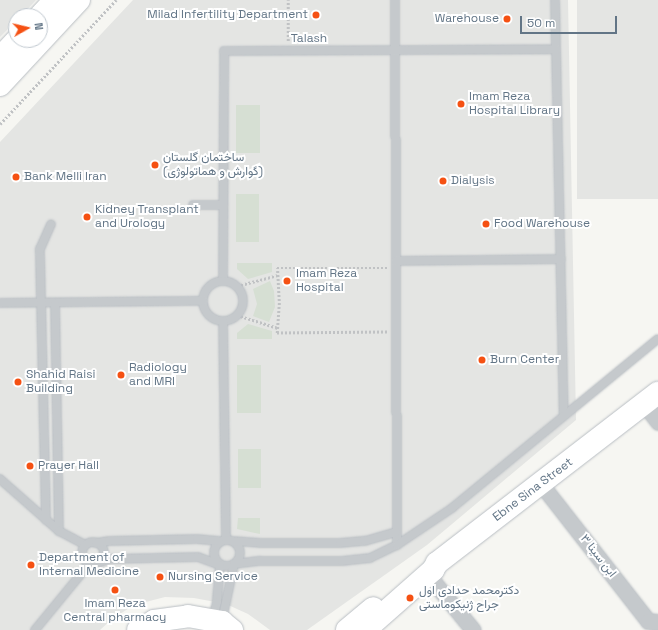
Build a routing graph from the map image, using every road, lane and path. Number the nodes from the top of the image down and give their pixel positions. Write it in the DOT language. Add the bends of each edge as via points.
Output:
graph roads {
  1 [pos="55,0"];
  2 [pos="79,0"];
  3 [pos="116,0"];
  4 [pos="288,0"];
  5 [pos="395,0"];
  6 [pos="555,0"];
  7 [pos="48,8"];
  8 [pos="9,48"];
  9 [pos="556,49"];
  10 [pos="395,50"];
  11 [pos="288,51"];
  12 [pos="0,58"];
  13 [pos="0,85"];
  14 [pos="0,124"];
  15 [pos="193,204"];
  16 [pos="223,205"];
  17 [pos="51,224"];
  18 [pos="561,259"];
  19 [pos="396,264"];
  20 [pos="278,274"];
  21 [pos="223,280"];
  22 [pos="237,286"];
  23 [pos="203,301"];
  24 [pos="0,303"];
  25 [pos="40,303"];
  26 [pos="55,303"];
  27 [pos="237,315"];
  28 [pos="223,321"];
  29 [pos="278,328"];
  30 [pos="396,332"];
  31 [pos="658,339"];
  32 [pos="651,399"];
  33 [pos="564,415"];
  34 [pos="658,422"];
  35 [pos="44,427"];
  36 [pos="57,428"];
  37 [pos="0,479"];
  38 [pos="541,484"];
  39 [pos="46,520"];
  40 [pos="59,531"];
  41 [pos="396,532"];
  42 [pos="226,540"];
  43 [pos="96,544"];
  44 [pos="85,545"];
  45 [pos="397,545"];
  46 [pos="101,562"];
  47 [pos="90,563"];
  48 [pos="234,564"];
  49 [pos="220,565"];
  50 [pos="432,569"];
  51 [pos="658,622"];
  52 [pos="222,624"];
  53 [pos="35,630"];
  54 [pos="138,630"];
  55 [pos="347,630"];
  56 [pos="365,630"];
  57 [pos="473,630"];
  1 -- 7 [label="main road"];
  2 -- 13 [label="main road"];
  3 -- 14 [label="path"];
  4 -- 11 [label="path"];
  5 -- 10 [label="lane"];
  6 -- 9 [label="lane"];
  8 -- 12 [label="main road"];
  9 -- 10 [label="lane, Talash"];
  9 -- 18 [label="lane"];
  10 -- 11 [label="lane, Talash"];
  10 -- 19 [label="lane"];
  11 -- 16 [label="lane, Talash" via="224,52"];
  15 -- 16 [label="lane"];
  16 -- 21 [label="lane"];
  17 -- 25 [label="lane" via="40,249"];
  18 -- 19 [label="lane"];
  18 -- 33 [label="lane"];
  19 -- 20 [label="path" via="277,268"];
  19 -- 30 [label="lane"];
  20 -- 22 [label="path"];
  20 -- 29 [label="path"];
  21 -- 22 [label="lane"];
  21 -- 23 [label="lane" via="208,286"];
  22 -- 27 [label="lane" via="243,300"];
  23 -- 26 [label="lane"];
  23 -- 28 [label="lane" via="209,315"];
  24 -- 25 [label="lane"];
  25 -- 26 [label="lane"];
  25 -- 35 [label="lane"];
  26 -- 36 [label="lane"];
  27 -- 28 [label="lane"];
  27 -- 29 [label="path"];
  28 -- 42 [label="lane"];
  29 -- 30 [label="path" via="277,333"];
  30 -- 41 [label="lane"];
  31 -- 33 [label="lane"];
  32 -- 34 [label="street"];
  32 -- 38 [label="main road, Ebne Sina Street"];
  33 -- 45 [label="lane" via="452,508"];
  35 -- 36 [label="lane"];
  35 -- 39 [label="lane"];
  36 -- 40 [label="lane"];
  37 -- 39 [label="lane"];
  38 -- 50 [label="main road, Ebne Sina Street"];
  38 -- 51 [label="street, ابن سینا ۳" via="648,621"];
  39 -- 40 [label="lane"];
  40 -- 44 [label="lane"];
  41 -- 42 [label="lane" via="365,541 340,543 260,543"];
  41 -- 45 [label="lane"];
  42 -- 43 [label="lane" via="109,541"];
  42 -- 48 [label="lane" via="238,545 240,552"];
  42 -- 49 [label="lane" via="214,546 215,560"];
  43 -- 44 [label="lane"];
  43 -- 46 [label="lane" via="104,551"];
  44 -- 47 [label="lane" via="82,556"];
  45 -- 48 [label="lane" via="370,558 342,561 260,560"];
  46 -- 47 [label="lane"];
  46 -- 49 [label="lane" via="109,559 198,557"];
  47 -- 53 [label="lane"];
  48 -- 49 [label="lane"];
  48 -- 52 [label="lane"];
  49 -- 52 [label="lane" via="217,602"];
  50 -- 55 [label="main road" via="428,564"];
  50 -- 56 [label="main road, Ebne Sina Street"];
  50 -- 57 [label="street"];
  52 -- 54 [label="main road" via="188,616 154,621"];
}
